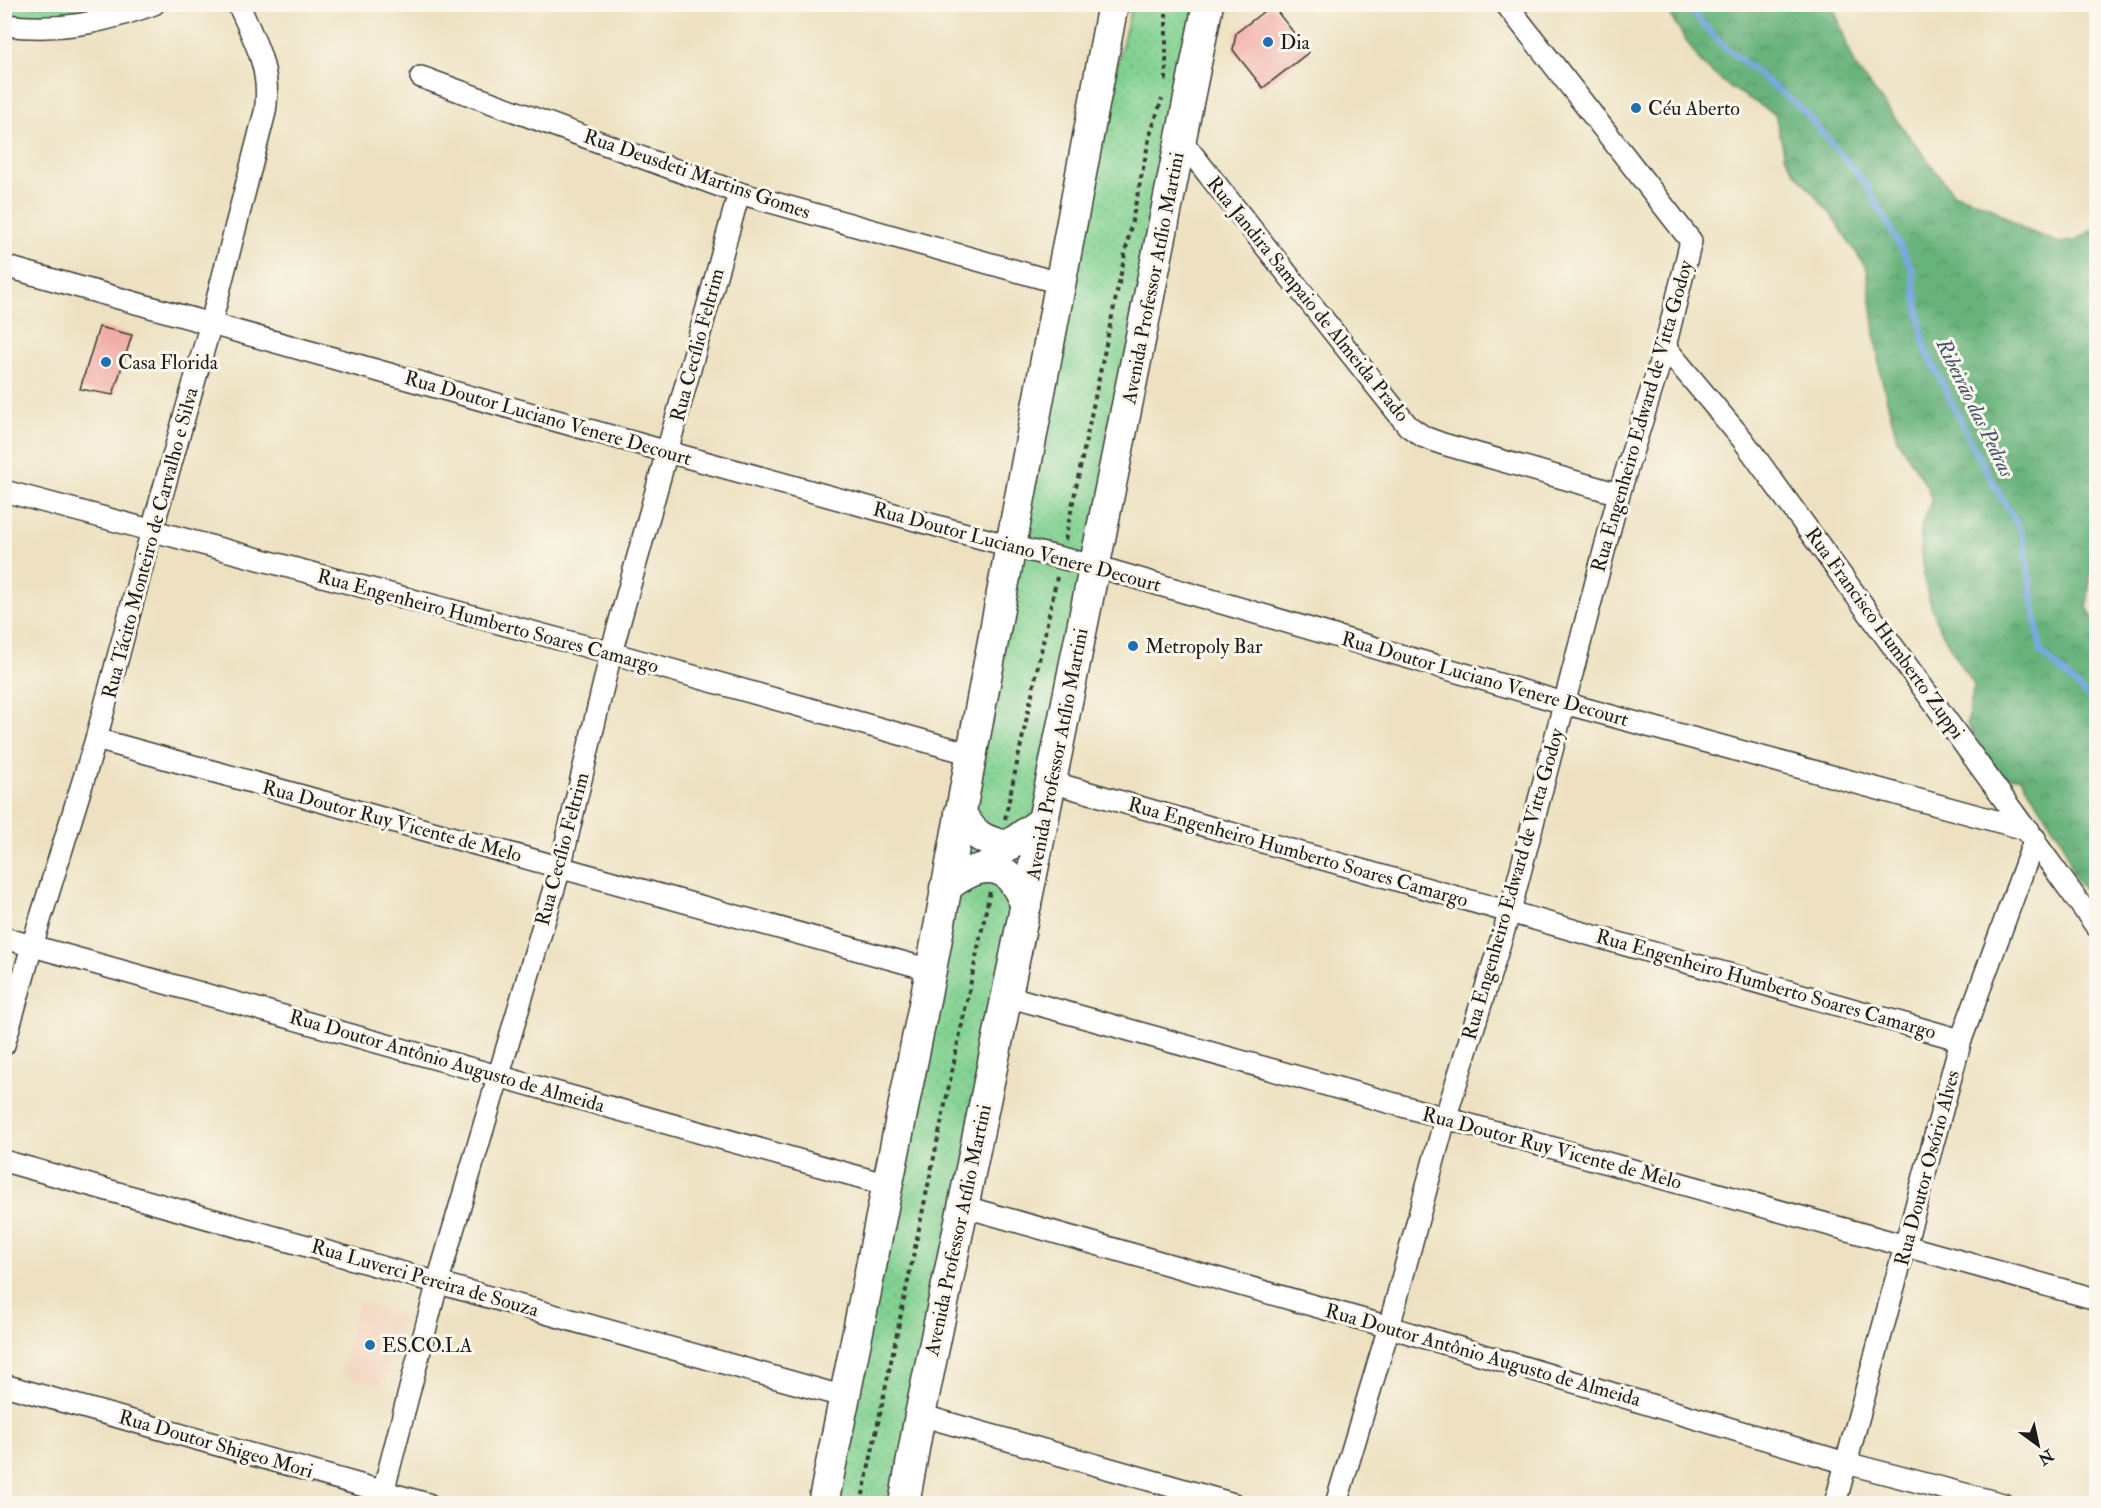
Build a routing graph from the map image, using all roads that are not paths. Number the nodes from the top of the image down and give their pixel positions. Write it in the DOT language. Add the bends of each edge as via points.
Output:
graph roads {
  1 [pos="154,4"];
  2 [pos="238,4"];
  3 [pos="1113,4"];
  4 [pos="1208,4"];
  5 [pos="1506,4"];
  6 [pos="4,25"];
  7 [pos="421,77"];
  8 [pos="1181,140"];
  9 [pos="738,193"];
  10 [pos="4,266"];
  11 [pos="1046,279"];
  12 [pos="211,323"];
  13 [pos="1665,347"];
  14 [pos="668,452"];
  15 [pos="4,491"];
  16 [pos="1619,494"];
  17 [pos="152,530"];
  18 [pos="1010,546"];
  19 [pos="1095,566"];
  20 [pos="611,653"];
  21 [pos="1564,703"];
  22 [pos="96,739"];
  23 [pos="971,754"];
  24 [pos="1051,782"];
  25 [pos="960,812"];
  26 [pos="1043,821"];
  27 [pos="2032,834"];
  28 [pos="997,858"];
  29 [pos="560,868"];
  30 [pos="945,888"];
  31 [pos="1026,905"];
  32 [pos="1510,911"];
  33 [pos="2097,926"];
  34 [pos="4,938"];
  35 [pos="32,946"];
  36 [pos="931,970"];
  37 [pos="1007,996"];
  38 [pos="1961,1040"];
  39 [pos="4,1045"];
  40 [pos="498,1075"];
  41 [pos="1445,1119"];
  42 [pos="4,1161"];
  43 [pos="888,1185"];
  44 [pos="962,1206"];
  45 [pos="1907,1245"];
  46 [pos="438,1281"];
  47 [pos="2097,1299"];
  48 [pos="1389,1327"];
  49 [pos="4,1385"];
  50 [pos="845,1397"];
  51 [pos="920,1414"];
  52 [pos="1846,1462"];
  53 [pos="382,1497"];
  54 [pos="428,1503"];
  55 [pos="823,1503"];
  56 [pos="904,1503"];
  57 [pos="1234,1503"];
  58 [pos="1336,1503"];
  59 [pos="1835,1503"];
  60 [pos="2003,1503"];
  1 -- 6 [label="street" via="96,24 66,28"];
  2 -- 12 [label="street, Rua Tácito Monteiro de Carvalho e Silva" via="263,57 268,96"];
  3 -- 18 [label="main road"];
  4 -- 8 [label="main road, Avenida Professor Atílio Martini"];
  5 -- 13 [label="street, Rua Engenheiro Edward de Vitta Godoy" via="1691,241"];
  7 -- 9 [label="street, Rua Deusdeti Martins Gomes"];
  8 -- 16 [label="street, Rua Jandira Sampaio de Almeida Prado" via="1408,426 1443,444"];
  8 -- 19 [label="main road, Avenida Professor Atílio Martini"];
  9 -- 11 [label="street, Rua Deusdeti Martins Gomes"];
  9 -- 14 [label="street, Rua Cecílio Feltrim"];
  10 -- 12 [label="street, Rua Doutor Luciano Venere Decourt"];
  12 -- 14 [label="street, Rua Doutor Luciano Venere Decourt"];
  12 -- 17 [label="street, Rua Tácito Monteiro de Carvalho e Silva"];
  13 -- 16 [label="street, Rua Engenheiro Edward de Vitta Godoy"];
  13 -- 27 [label="street, Rua Francisco Humberto Zuppi" via="1743,440"];
  14 -- 18 [label="street, Rua Doutor Luciano Venere Decourt"];
  14 -- 20 [label="street, Rua Cecílio Feltrim"];
  15 -- 17 [label="street, Rua Engenheiro Humberto Soares Camargo"];
  16 -- 21 [label="street, Rua Engenheiro Edward de Vitta Godoy"];
  17 -- 20 [label="street, Rua Engenheiro Humberto Soares Camargo"];
  17 -- 22 [label="street, Rua Tácito Monteiro de Carvalho e Silva"];
  18 -- 19 [label="street, Rua Doutor Luciano Venere Decourt"];
  18 -- 23 [label="main road"];
  19 -- 21 [label="street, Rua Doutor Luciano Venere Decourt"];
  19 -- 24 [label="main road, Avenida Professor Atílio Martini"];
  20 -- 23 [label="street, Rua Engenheiro Humberto Soares Camargo"];
  20 -- 29 [label="street, Rua Cecílio Feltrim"];
  21 -- 27 [label="street, Rua Doutor Luciano Venere Decourt"];
  21 -- 32 [label="street, Rua Engenheiro Edward de Vitta Godoy"];
  22 -- 29 [label="street, Rua Doutor Ruy Vicente de Melo"];
  22 -- 35 [label="street, Rua Tácito Monteiro de Carvalho e Silva"];
  23 -- 25 [label="main road"];
  24 -- 26 [label="main road, Avenida Professor Atílio Martini"];
  24 -- 32 [label="street, Rua Engenheiro Humberto Soares Camargo"];
  25 -- 28 [label="main road" via="971,832"];
  25 -- 30 [label="main road"];
  26 -- 28 [label="main road"];
  26 -- 31 [label="main road, Avenida Professor Atílio Martini"];
  27 -- 33 [label="street, Rua Francisco Humberto Zuppi"];
  27 -- 38 [label="street, Rua Doutor Osório Alves"];
  28 -- 30 [label="main road" via="983,869 962,874"];
  28 -- 31 [label="main road"];
  29 -- 36 [label="street, Rua Doutor Ruy Vicente de Melo"];
  29 -- 40 [label="street, Rua Cecílio Feltrim"];
  30 -- 36 [label="main road"];
  31 -- 37 [label="main road, Avenida Professor Atílio Martini"];
  32 -- 38 [label="street, Rua Engenheiro Humberto Soares Camargo"];
  32 -- 41 [label="street, Rua Engenheiro Edward de Vitta Godoy"];
  34 -- 35 [label="street, Rua Doutor Antônio Augusto de Almeida"];
  35 -- 39 [label="street, Rua Tácito Monteiro de Carvalho e Silva"];
  35 -- 40 [label="street, Rua Doutor Antônio Augusto de Almeida"];
  36 -- 43 [label="main road"];
  37 -- 41 [label="street, Rua Doutor Ruy Vicente de Melo"];
  37 -- 44 [label="main road, Avenida Professor Atílio Martini"];
  38 -- 45 [label="street, Rua Doutor Osório Alves"];
  40 -- 43 [label="street, Rua Doutor Antônio Augusto de Almeida"];
  40 -- 46 [label="street, Rua Cecílio Feltrim"];
  41 -- 45 [label="street, Rua Doutor Ruy Vicente de Melo"];
  41 -- 48 [label="street, Rua Engenheiro Edward de Vitta Godoy"];
  42 -- 46 [label="street, Rua Luverci Pereira de Souza"];
  43 -- 50 [label="main road"];
  44 -- 48 [label="street, Rua Doutor Antônio Augusto de Almeida"];
  44 -- 51 [label="main road, Avenida Professor Atílio Martini"];
  45 -- 47 [label="street, Rua Doutor Ruy Vicente de Melo"];
  45 -- 52 [label="street, Rua Doutor Osório Alves"];
  46 -- 50 [label="street, Rua Luverci Pereira de Souza"];
  46 -- 53 [label="street, Rua Cecílio Feltrim"];
  48 -- 52 [label="street, Rua Doutor Antônio Augusto de Almeida"];
  48 -- 58 [label="street, Rua Engenheiro Edward de Vitta Godoy"];
  49 -- 53 [label="street, Rua Doutor Shigeo Mori"];
  50 -- 55 [label="main road"];
  51 -- 56 [label="main road, Avenida Professor Atílio Martini"];
  51 -- 57 [label="street"];
  52 -- 59 [label="street, Rua Doutor Osório Alves"];
  52 -- 60 [label="street, Rua Doutor Antônio Augusto de Almeida"];
  53 -- 54 [label="street, Rua Doutor Shigeo Mori"];
}
